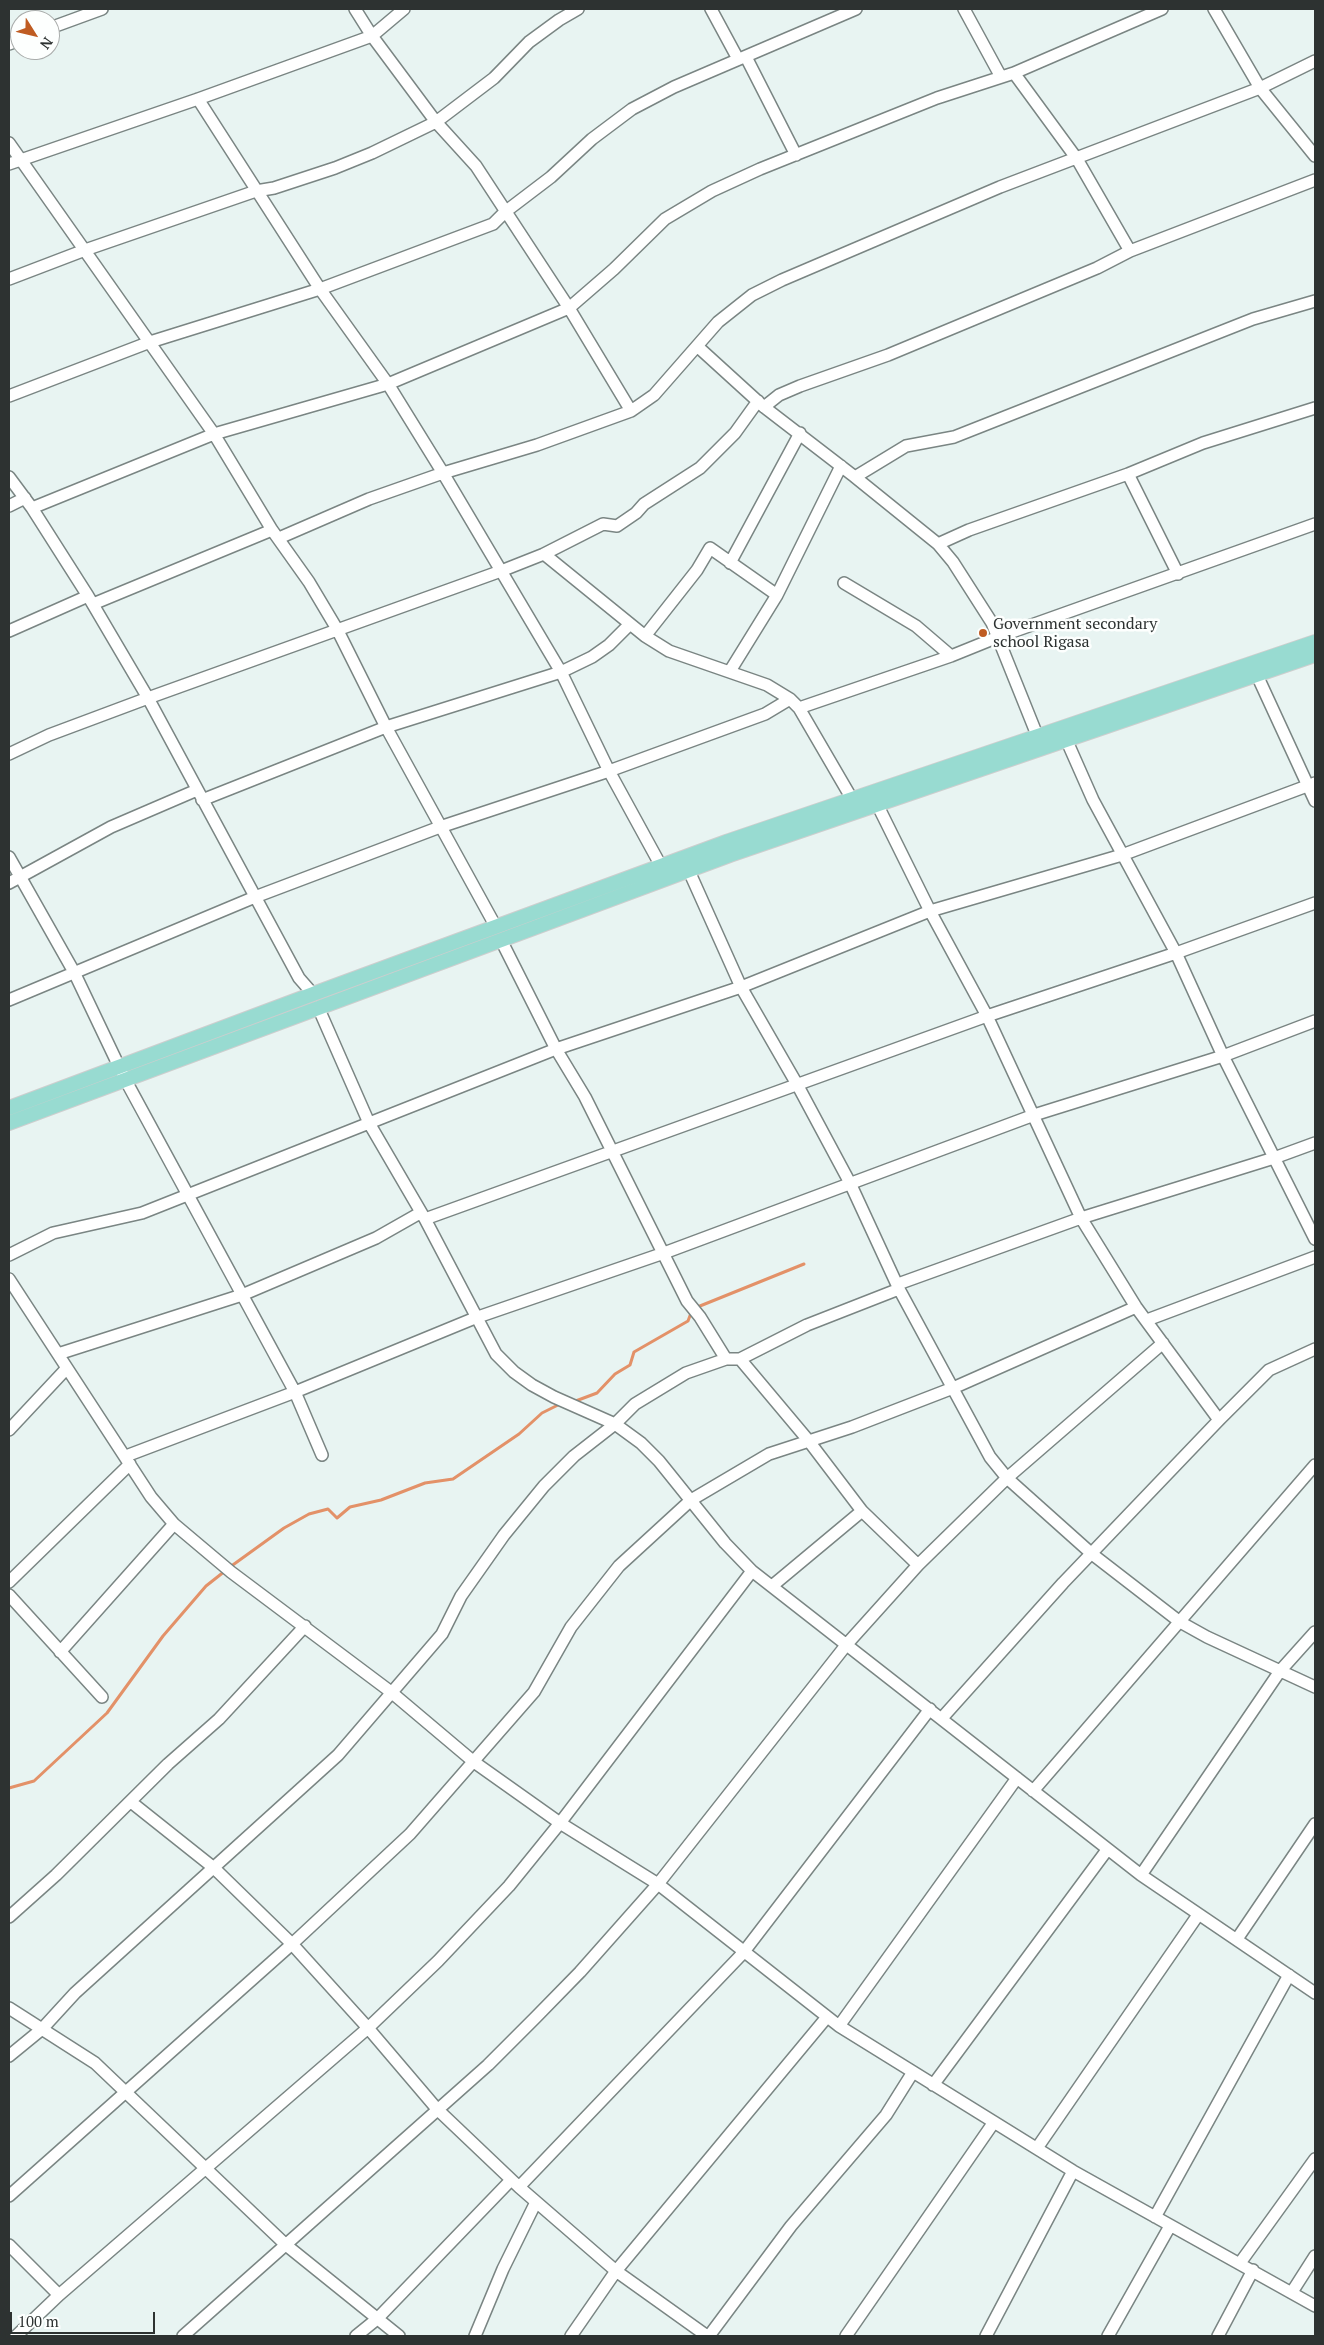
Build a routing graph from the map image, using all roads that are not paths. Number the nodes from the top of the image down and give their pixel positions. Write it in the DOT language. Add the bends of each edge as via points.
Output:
graph roads {
  1 [pos="102,9"];
  2 [pos="355,9"];
  3 [pos="404,9"];
  4 [pos="578,9"];
  5 [pos="711,9"];
  6 [pos="856,9"];
  7 [pos="964,9"];
  8 [pos="1162,9"];
  9 [pos="1214,9"];
  10 [pos="60,24"];
  11 [pos="372,36"];
  12 [pos="742,58"];
  13 [pos="1315,61"];
  14 [pos="1014,72"];
  15 [pos="1001,77"];
  16 [pos="1260,88"];
  17 [pos="198,99"];
  18 [pos="436,122"];
  19 [pos="9,143"];
  20 [pos="796,155"];
  21 [pos="1315,156"];
  22 [pos="1077,159"];
  23 [pos="21,160"];
  24 [pos="9,164"];
  25 [pos="1315,180"];
  26 [pos="256,191"];
  27 [pos="505,212"];
  28 [pos="85,250"];
  29 [pos="1130,251"];
  30 [pos="9,279"];
  31 [pos="320,289"];
  32 [pos="1315,301"];
  33 [pos="569,308"];
  34 [pos="150,342"];
  35 [pos="697,346"];
  36 [pos="388,384"];
  37 [pos="9,396"];
  38 [pos="761,404"];
  39 [pos="1315,408"];
  40 [pos="631,410"];
  41 [pos="800,433"];
  42 [pos="214,434"];
  43 [pos="841,466"];
  44 [pos="443,473"];
  45 [pos="1128,474"];
  46 [pos="855,476"];
  47 [pos="9,477"];
  48 [pos="28,503"];
  49 [pos="9,506"];
  50 [pos="1315,524"];
  51 [pos="276,534"];
  52 [pos="938,544"];
  53 [pos="544,554"];
  54 [pos="730,563"];
  55 [pos="501,571"];
  56 [pos="1178,574"];
  57 [pos="844,583"];
  58 [pos="777,595"];
  59 [pos="90,600"];
  60 [pos="630,624"];
  61 [pos="337,629"];
  62 [pos="9,631"];
  63 [pos="645,636"];
  64 [pos="998,637"];
  65 [pos="1315,642"];
  66 [pos="1315,655"];
  67 [pos="951,656"];
  68 [pos="730,671"];
  69 [pos="561,672"];
  70 [pos="1256,673"];
  71 [pos="148,698"];
  72 [pos="790,698"];
  73 [pos="799,708"];
  74 [pos="386,727"];
  75 [pos="1037,735"];
  76 [pos="1066,739"];
  77 [pos="9,754"];
  78 [pos="609,771"];
  79 [pos="1311,785"];
  80 [pos="199,795"];
  81 [pos="852,799"];
  82 [pos="1315,801"];
  83 [pos="877,804"];
  84 [pos="440,827"];
  85 [pos="1122,855"];
  86 [pos="9,857"];
  87 [pos="662,866"];
  88 [pos="689,870"];
  89 [pos="20,877"];
  90 [pos="9,883"];
  91 [pos="255,898"];
  92 [pos="1315,903"];
  93 [pos="930,911"];
  94 [pos="499,934"];
  95 [pos="1176,953"];
  96 [pos="74,972"];
  97 [pos="741,987"];
  98 [pos="9,1000"];
  99 [pos="315,1000"];
  100 [pos="987,1016"];
  101 [pos="1315,1021"];
  102 [pos="556,1050"];
  103 [pos="1223,1056"];
  104 [pos="123,1073"];
  105 [pos="798,1086"];
  106 [pos="9,1108"];
  107 [pos="1034,1115"];
  108 [pos="9,1123"];
  109 [pos="369,1123"];
  110 [pos="1315,1143"];
  111 [pos="610,1150"];
  112 [pos="1274,1158"];
  113 [pos="850,1183"];
  114 [pos="186,1194"];
  115 [pos="423,1216"];
  116 [pos="1081,1218"];
  117 [pos="1315,1240"];
  118 [pos="664,1253"];
  119 [pos="9,1255"];
  120 [pos="1315,1257"];
  121 [pos="9,1280"];
  122 [pos="899,1286"];
  123 [pos="242,1296"];
  124 [pos="1136,1307"];
  125 [pos="475,1318"];
  126 [pos="1147,1320"];
  127 [pos="1163,1343"];
  128 [pos="1315,1349"];
  129 [pos="58,1354"];
  130 [pos="726,1359"];
  131 [pos="740,1359"];
  132 [pos="66,1368"];
  133 [pos="953,1388"];
  134 [pos="295,1392"];
  135 [pos="1219,1420"];
  136 [pos="614,1424"];
  137 [pos="9,1430"];
  138 [pos="808,1440"];
  139 [pos="322,1455"];
  140 [pos="128,1460"];
  141 [pos="1315,1467"];
  142 [pos="1007,1478"];
  143 [pos="691,1500"];
  144 [pos="862,1512"];
  145 [pos="174,1524"];
  146 [pos="1092,1554"];
  147 [pos="918,1565"];
  148 [pos="752,1571"];
  149 [pos="9,1582"];
  150 [pos="772,1586"];
  151 [pos="9,1594"];
  152 [pos="1180,1622"];
  153 [pos="305,1626"];
  154 [pos="1315,1632"];
  155 [pos="847,1644"];
  156 [pos="60,1652"];
  157 [pos="1280,1670"];
  158 [pos="1315,1688"];
  159 [pos="391,1692"];
  160 [pos="102,1697"];
  161 [pos="930,1709"];
  162 [pos="942,1718"];
  163 [pos="474,1762"];
  164 [pos="1017,1778"];
  165 [pos="1033,1791"];
  166 [pos="131,1802"];
  167 [pos="560,1823"];
  168 [pos="1315,1824"];
  169 [pos="1107,1850"];
  170 [pos="214,1868"];
  171 [pos="1141,1875"];
  172 [pos="658,1884"];
  173 [pos="1198,1915"];
  174 [pos="9,1917"];
  175 [pos="1237,1939"];
  176 [pos="292,1944"];
  177 [pos="743,1953"];
  178 [pos="1289,1975"];
  179 [pos="1315,1993"];
  180 [pos="9,2008"];
  181 [pos="827,2017"];
  182 [pos="839,2026"];
  183 [pos="368,2028"];
  184 [pos="42,2029"];
  185 [pos="9,2056"];
  186 [pos="913,2072"];
  187 [pos="933,2085"];
  188 [pos="127,2092"];
  189 [pos="437,2109"];
  190 [pos="994,2122"];
  191 [pos="1037,2148"];
  192 [pos="1315,2159"];
  193 [pos="206,2169"];
  194 [pos="1074,2171"];
  195 [pos="515,2184"];
  196 [pos="9,2196"];
  197 [pos="536,2202"];
  198 [pos="1155,2217"];
  199 [pos="1170,2226"];
  200 [pos="9,2245"];
  201 [pos="286,2245"];
  202 [pos="1315,2256"];
  203 [pos="1240,2263"];
  204 [pos="1253,2270"];
  205 [pos="616,2271"];
  206 [pos="1292,2292"];
  207 [pos="59,2295"];
  208 [pos="1315,2306"];
  209 [pos="377,2319"];
  210 [pos="16,2336"];
  211 [pos="183,2336"];
  212 [pos="356,2336"];
  213 [pos="399,2336"];
  214 [pos="475,2336"];
  215 [pos="571,2336"];
  216 [pos="708,2336"];
  217 [pos="846,2336"];
  218 [pos="986,2336"];
  219 [pos="1108,2336"];
  220 [pos="1218,2336"];
  1 -- 10 [label="street"];
  2 -- 11 [label="street"];
  3 -- 11 [label="street"];
  4 -- 18 [label="street" via="529,42 494,78"];
  5 -- 12 [label="street"];
  6 -- 12 [label="street"];
  7 -- 15 [label="street"];
  8 -- 14 [label="street"];
  9 -- 16 [label="street"];
  11 -- 17 [label="street"];
  11 -- 18 [label="street"];
  12 -- 20 [label="street"];
  12 -- 27 [label="street" via="632,109 592,139 551,178"];
  13 -- 16 [label="street"];
  14 -- 15 [label="street"];
  14 -- 22 [label="street"];
  15 -- 20 [label="street" via="937,98"];
  16 -- 21 [label="street"];
  16 -- 22 [label="street"];
  17 -- 23 [label="street"];
  17 -- 26 [label="street"];
  18 -- 26 [label="street" via="335,168"];
  18 -- 27 [label="street" via="476,166"];
  19 -- 23 [label="street"];
  20 -- 33 [label="street" via="712,191 665,219"];
  22 -- 29 [label="street"];
  22 -- 35 [label="street" via="1000,187 782,280 752,295 718,322"];
  23 -- 24 [label="street"];
  23 -- 28 [label="street"];
  25 -- 29 [label="street"];
  26 -- 28 [label="street"];
  26 -- 31 [label="street"];
  27 -- 31 [label="street" via="493,224"];
  27 -- 33 [label="street"];
  28 -- 30 [label="street"];
  28 -- 34 [label="street"];
  29 -- 38 [label="street" via="1097,268 888,355 800,386"];
  31 -- 34 [label="street"];
  31 -- 36 [label="street"];
  32 -- 46 [label="street" via="1253,320 954,437 906,446"];
  33 -- 36 [label="street"];
  33 -- 40 [label="street"];
  34 -- 37 [label="street"];
  34 -- 42 [label="street"];
  35 -- 38 [label="street"];
  35 -- 40 [label="street" via="654,395"];
  36 -- 42 [label="street"];
  36 -- 44 [label="street"];
  38 -- 41 [label="street"];
  38 -- 53 [label="street" via="700,468 644,504 636,513 617,526 603,524"];
  39 -- 45 [label="street" via="1203,443"];
  40 -- 44 [label="street" via="537,445"];
  41 -- 43 [label="street"];
  41 -- 54 [label="street"];
  42 -- 48 [label="street"];
  42 -- 51 [label="street"];
  43 -- 46 [label="street"];
  43 -- 58 [label="street"];
  44 -- 51 [label="street"];
  44 -- 55 [label="street"];
  45 -- 52 [label="street"];
  45 -- 56 [label="street"];
  46 -- 52 [label="street"];
  47 -- 48 [label="street"];
  48 -- 49 [label="street"];
  48 -- 59 [label="street"];
  50 -- 56 [label="street"];
  51 -- 59 [label="street"];
  51 -- 61 [label="street"];
  52 -- 64 [label="street" via="954,562"];
  53 -- 55 [label="street"];
  53 -- 60 [label="street"];
  54 -- 58 [label="street"];
  54 -- 63 [label="street" via="710,548 697,570"];
  55 -- 61 [label="street"];
  55 -- 69 [label="street"];
  56 -- 64 [label="street"];
  57 -- 67 [label="street" via="916,626"];
  58 -- 68 [label="street"];
  59 -- 62 [label="street"];
  59 -- 71 [label="street"];
  60 -- 63 [label="street"];
  60 -- 69 [label="street" via="592,658"];
  61 -- 71 [label="street"];
  61 -- 74 [label="street"];
  63 -- 68 [label="street" via="669,650"];
  64 -- 67 [label="street"];
  64 -- 75 [label="street"];
  65 -- 75 [label="main road"];
  66 -- 70 [label="main road"];
  67 -- 73 [label="street"];
  68 -- 72 [label="street"];
  69 -- 74 [label="street"];
  69 -- 78 [label="street"];
  70 -- 76 [label="main road"];
  70 -- 79 [label="street"];
  71 -- 77 [label="street" via="49,735"];
  71 -- 80 [label="street"];
  72 -- 73 [label="street"];
  72 -- 78 [label="street" via="765,714"];
  73 -- 81 [label="street"];
  74 -- 80 [label="street"];
  74 -- 84 [label="street"];
  75 -- 81 [label="main road"];
  76 -- 83 [label="main road"];
  76 -- 85 [label="street"];
  78 -- 84 [label="street"];
  78 -- 87 [label="street"];
  79 -- 82 [label="street"];
  79 -- 85 [label="street"];
  80 -- 89 [label="street" via="111,827"];
  80 -- 91 [label="street"];
  81 -- 87 [label="main road"];
  83 -- 88 [label="main road"];
  83 -- 93 [label="street"];
  84 -- 91 [label="street"];
  84 -- 94 [label="street"];
  85 -- 93 [label="street"];
  85 -- 95 [label="street"];
  86 -- 89 [label="street"];
  87 -- 94 [label="main road"];
  88 -- 94 [label="main road"];
  88 -- 97 [label="street"];
  89 -- 90 [label="street"];
  89 -- 96 [label="street"];
  91 -- 96 [label="street"];
  91 -- 99 [label="street" via="299,978"];
  92 -- 95 [label="street"];
  93 -- 97 [label="street"];
  93 -- 100 [label="street"];
  94 -- 99 [label="main road"];
  94 -- 102 [label="street"];
  95 -- 100 [label="street"];
  95 -- 103 [label="street"];
  96 -- 98 [label="street"];
  96 -- 104 [label="street"];
  97 -- 102 [label="street"];
  97 -- 105 [label="street"];
  99 -- 104 [label="main road"];
  99 -- 109 [label="street"];
  100 -- 105 [label="street"];
  100 -- 107 [label="street"];
  101 -- 103 [label="street"];
  102 -- 109 [label="street"];
  102 -- 111 [label="street" via="585,1097"];
  103 -- 107 [label="street"];
  103 -- 112 [label="street"];
  104 -- 106 [label="main road"];
  104 -- 108 [label="main road"];
  104 -- 114 [label="street"];
  105 -- 111 [label="street"];
  105 -- 113 [label="street"];
  107 -- 113 [label="street"];
  107 -- 116 [label="street"];
  109 -- 114 [label="street"];
  109 -- 115 [label="street"];
  110 -- 112 [label="street"];
  111 -- 115 [label="street"];
  111 -- 118 [label="street"];
  112 -- 116 [label="street"];
  112 -- 117 [label="street"];
  113 -- 118 [label="street"];
  113 -- 122 [label="street"];
  114 -- 119 [label="street" via="142,1213 53,1233"];
  114 -- 123 [label="street"];
  115 -- 123 [label="street"];
  115 -- 125 [label="street"];
  116 -- 122 [label="street"];
  116 -- 124 [label="street"];
  118 -- 125 [label="street"];
  118 -- 130 [label="street" via="687,1301"];
  120 -- 126 [label="street"];
  121 -- 129 [label="street"];
  122 -- 131 [label="street" via="806,1325"];
  122 -- 133 [label="street"];
  123 -- 129 [label="street"];
  123 -- 134 [label="street"];
  124 -- 126 [label="street"];
  124 -- 133 [label="street"];
  125 -- 134 [label="street"];
  125 -- 136 [label="street" via="496,1354 532,1385"];
  126 -- 127 [label="street"];
  127 -- 135 [label="street"];
  127 -- 142 [label="street"];
  128 -- 135 [label="street" via="1269,1370"];
  129 -- 132 [label="street"];
  130 -- 131 [label="street"];
  130 -- 136 [label="street" via="686,1373 655,1390"];
  131 -- 138 [label="street"];
  132 -- 137 [label="street"];
  132 -- 140 [label="street"];
  133 -- 138 [label="street" via="852,1427"];
  133 -- 142 [label="street" via="990,1457"];
  134 -- 139 [label="street"];
  134 -- 140 [label="street"];
  135 -- 146 [label="street"];
  136 -- 143 [label="street" via="647,1449"];
  136 -- 159 [label="street" via="574,1456 544,1486 461,1596 442,1634"];
  138 -- 143 [label="street" via="769,1454"];
  138 -- 144 [label="street"];
  140 -- 145 [label="street" via="151,1497"];
  140 -- 149 [label="street"];
  141 -- 152 [label="street"];
  142 -- 146 [label="street"];
  142 -- 147 [label="street"];
  143 -- 148 [label="street"];
  143 -- 163 [label="street" via="619,1566 571,1627 534,1692"];
  144 -- 147 [label="street"];
  144 -- 150 [label="street"];
  145 -- 153 [label="street" via="231,1572"];
  145 -- 156 [label="street"];
  146 -- 152 [label="street"];
  146 -- 162 [label="street"];
  147 -- 155 [label="street"];
  148 -- 150 [label="street"];
  148 -- 167 [label="street"];
  150 -- 155 [label="street"];
  151 -- 156 [label="street"];
  152 -- 157 [label="street"];
  152 -- 165 [label="street"];
  153 -- 159 [label="street"];
  153 -- 166 [label="street" via="219,1719"];
  154 -- 157 [label="street"];
  155 -- 161 [label="street"];
  155 -- 172 [label="street"];
  156 -- 160 [label="street"];
  157 -- 158 [label="street"];
  157 -- 171 [label="street"];
  159 -- 163 [label="street"];
  159 -- 170 [label="street" via="338,1755"];
  161 -- 162 [label="street"];
  161 -- 177 [label="street"];
  162 -- 164 [label="street"];
  163 -- 167 [label="street"];
  163 -- 176 [label="street" via="410,1834"];
  164 -- 165 [label="street"];
  164 -- 182 [label="street"];
  165 -- 169 [label="street"];
  166 -- 170 [label="street"];
  166 -- 174 [label="street"];
  167 -- 172 [label="street"];
  167 -- 183 [label="street" via="509,1886"];
  168 -- 175 [label="street"];
  169 -- 171 [label="street"];
  169 -- 187 [label="street"];
  170 -- 176 [label="street"];
  170 -- 184 [label="street" via="75,1993"];
  171 -- 173 [label="street"];
  172 -- 177 [label="street"];
  172 -- 189 [label="street" via="536,2017"];
  173 -- 175 [label="street"];
  173 -- 191 [label="street"];
  175 -- 178 [label="street"];
  176 -- 183 [label="street"];
  176 -- 188 [label="street"];
  177 -- 181 [label="street"];
  177 -- 195 [label="street"];
  178 -- 179 [label="street"];
  178 -- 198 [label="street"];
  180 -- 184 [label="street"];
  181 -- 182 [label="street"];
  181 -- 205 [label="street"];
  182 -- 186 [label="street"];
  183 -- 189 [label="street"];
  183 -- 193 [label="street"];
  184 -- 185 [label="street"];
  184 -- 188 [label="street" via="94,2064"];
  186 -- 187 [label="street"];
  186 -- 216 [label="street" via="886,2115 791,2226"];
  187 -- 190 [label="street"];
  188 -- 193 [label="street"];
  188 -- 196 [label="street"];
  189 -- 195 [label="street"];
  189 -- 201 [label="street"];
  190 -- 191 [label="street"];
  190 -- 217 [label="street"];
  191 -- 194 [label="street"];
  192 -- 203 [label="street"];
  193 -- 201 [label="street"];
  193 -- 207 [label="street"];
  194 -- 198 [label="street"];
  194 -- 218 [label="street"];
  195 -- 197 [label="street"];
  195 -- 209 [label="street"];
  197 -- 205 [label="street"];
  197 -- 214 [label="street" via="503,2268"];
  198 -- 199 [label="street"];
  199 -- 203 [label="street"];
  199 -- 219 [label="street"];
  200 -- 207 [label="street"];
  201 -- 209 [label="street"];
  201 -- 211 [label="street"];
  202 -- 206 [label="street"];
  203 -- 204 [label="street"];
  204 -- 206 [label="street"];
  204 -- 220 [label="street"];
  205 -- 215 [label="street"];
  205 -- 216 [label="street"];
  206 -- 208 [label="street"];
  207 -- 210 [label="street"];
  209 -- 212 [label="street"];
  209 -- 213 [label="street"];
}
